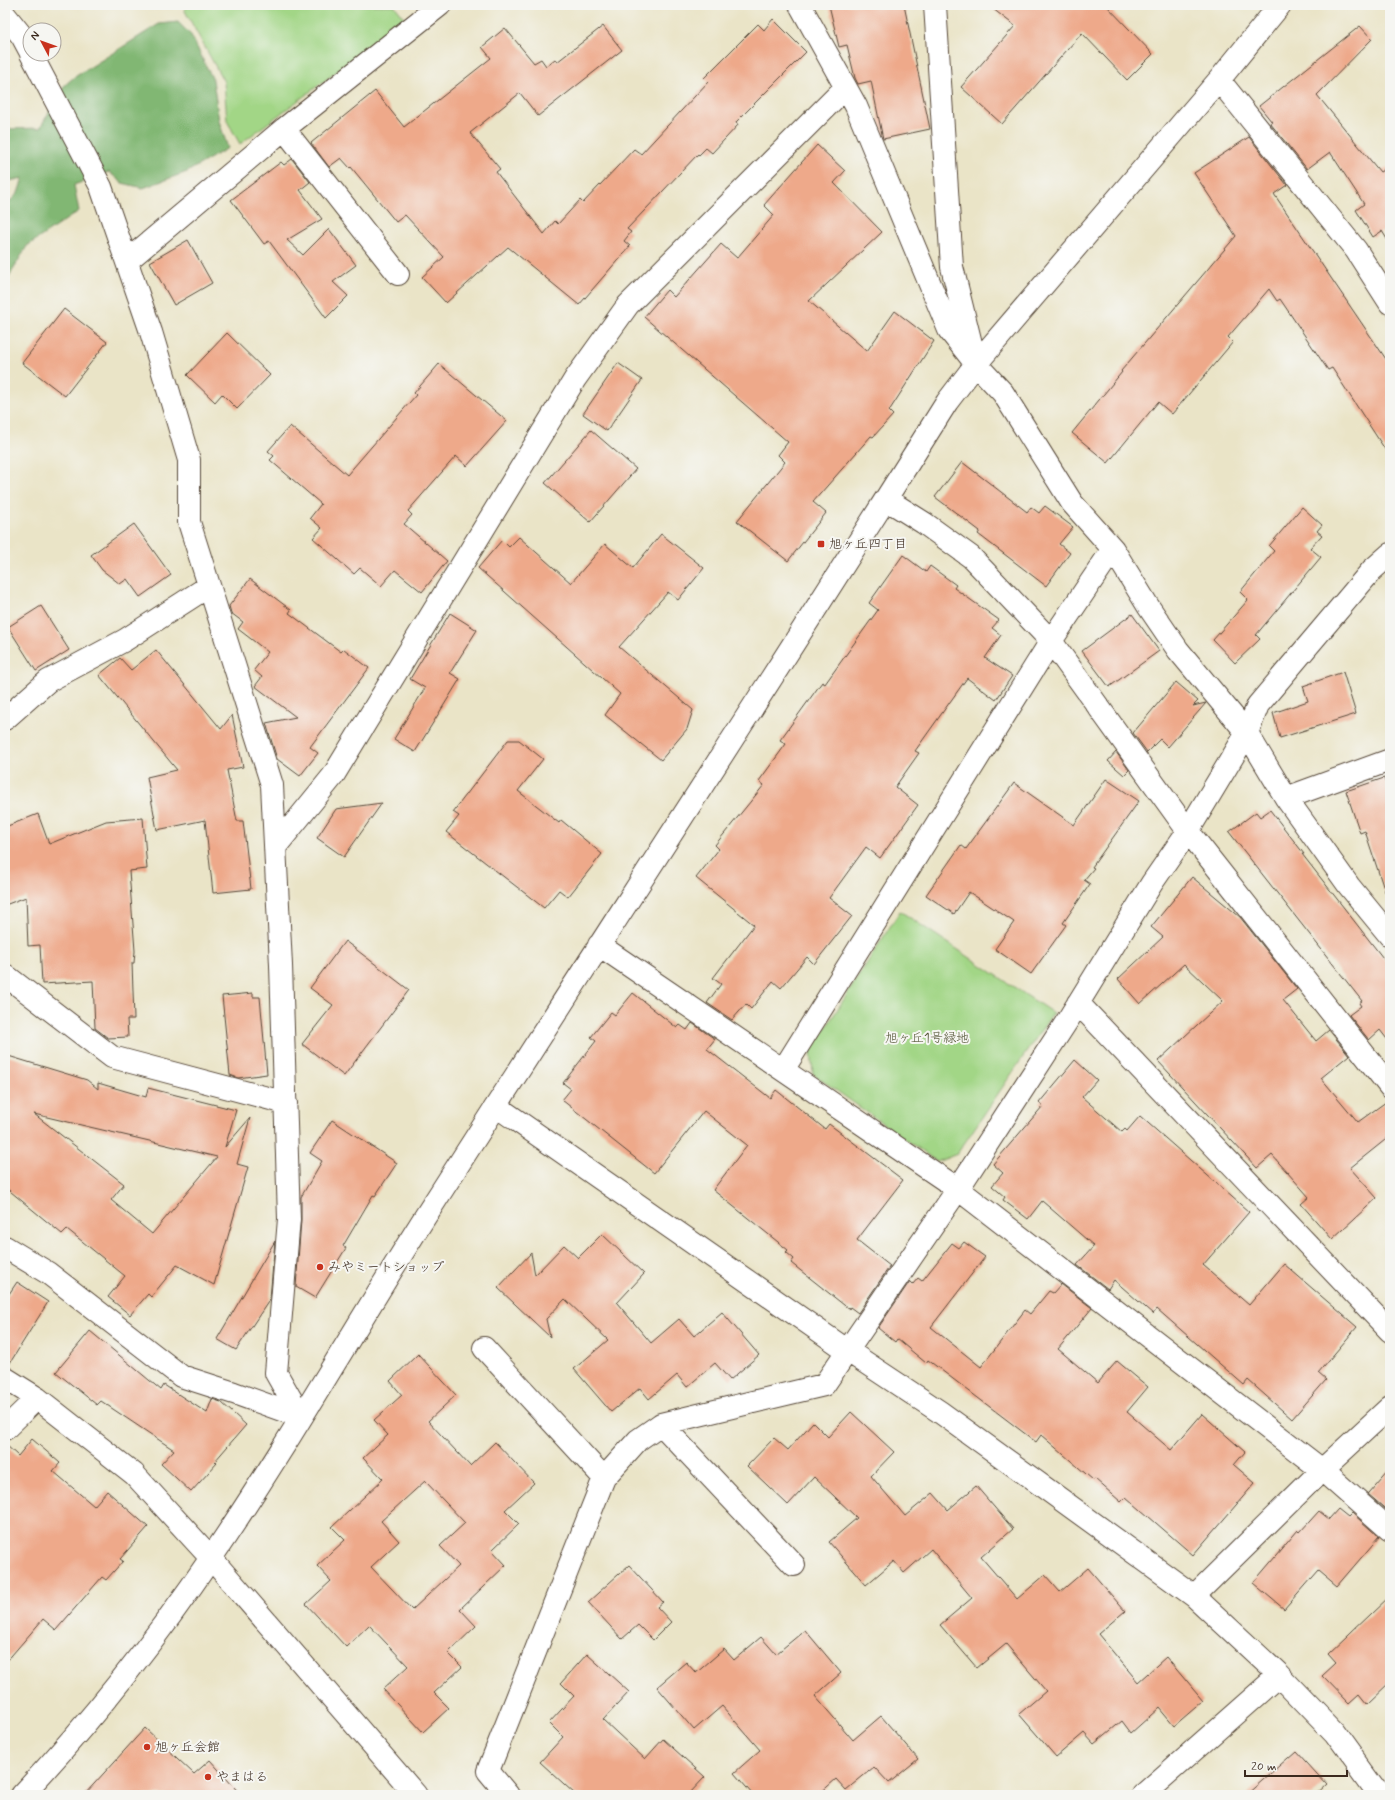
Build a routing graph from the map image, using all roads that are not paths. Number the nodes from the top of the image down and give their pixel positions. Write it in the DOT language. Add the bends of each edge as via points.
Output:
graph roads {
  1 [pos="440,5"];
  2 [pos="800,5"];
  3 [pos="935,5"];
  4 [pos="1280,5"];
  5 [pos="5,15"];
  6 [pos="22,36"];
  7 [pos="35,62"];
  8 [pos="1219,80"];
  9 [pos="845,88"];
  10 [pos="284,129"];
  11 [pos="127,261"];
  12 [pos="398,274"];
  13 [pos="1390,302"];
  14 [pos="976,364"];
  15 [pos="886,499"];
  16 [pos="1113,549"];
  17 [pos="1390,554"];
  18 [pos="210,586"];
  19 [pos="1051,641"];
  20 [pos="5,719"];
  21 [pos="1247,733"];
  22 [pos="1390,760"];
  23 [pos="1286,798"];
  24 [pos="1188,831"];
  25 [pos="276,846"];
  26 [pos="1390,936"];
  27 [pos="599,945"];
  28 [pos="5,975"];
  29 [pos="1078,1003"];
  30 [pos="783,1070"];
  31 [pos="1390,1087"];
  32 [pos="286,1103"];
  33 [pos="496,1106"];
  34 [pos="958,1189"];
  35 [pos="5,1247"];
  36 [pos="1390,1331"];
  37 [pos="484,1348"];
  38 [pos="848,1351"];
  39 [pos="5,1378"];
  40 [pos="37,1398"];
  41 [pos="1390,1407"];
  42 [pos="301,1418"];
  43 [pos="661,1424"];
  44 [pos="5,1429"];
  45 [pos="1322,1470"];
  46 [pos="604,1478"];
  47 [pos="1390,1530"];
  48 [pos="211,1558"];
  49 [pos="794,1565"];
  50 [pos="1194,1596"];
  51 [pos="1279,1675"];
  52 [pos="22,1795"];
  53 [pos="416,1795"];
  54 [pos="508,1795"];
  55 [pos="1143,1795"];
  56 [pos="1380,1795"];
  1 -- 10 [label="street"];
  2 -- 9 [label="street"];
  3 -- 14 [label="street" via="952,267"];
  4 -- 8 [label="street"];
  5 -- 6 [label="street"];
  7 -- 11 [label="street" via="101,187"];
  8 -- 13 [label="street" via="1356,250"];
  8 -- 14 [label="street"];
  9 -- 14 [label="street" via="856,106 949,330"];
  9 -- 25 [label="street" via="628,305 575,379 333,776"];
  10 -- 11 [label="street"];
  10 -- 12 [label="street"];
  11 -- 18 [label="street" via="190,460 190,522"];
  14 -- 15 [label="street" via="947,402"];
  14 -- 16 [label="street" via="1003,393 1072,503"];
  15 -- 19 [label="street" via="972,557"];
  15 -- 27 [label="street"];
  16 -- 19 [label="street"];
  16 -- 21 [label="street" via="1178,650"];
  17 -- 21 [label="street" via="1372,570 1258,705"];
  18 -- 20 [label="street" via="125,640 48,681"];
  18 -- 25 [label="street" via="272,785"];
  19 -- 24 [label="street"];
  19 -- 30 [label="street"];
  21 -- 23 [label="street"];
  21 -- 24 [label="street"];
  22 -- 23 [label="street"];
  23 -- 26 [label="street" via="1349,886"];
  24 -- 29 [label="street" via="1152,883"];
  24 -- 31 [label="street"];
  25 -- 32 [label="street"];
  27 -- 30 [label="street"];
  27 -- 33 [label="street"];
  28 -- 32 [label="street" via="112,1057"];
  29 -- 34 [label="street"];
  29 -- 36 [label="street"];
  30 -- 34 [label="street"];
  32 -- 42 [label="street" via="289,1219 276,1373"];
  33 -- 38 [label="street"];
  33 -- 42 [label="street"];
  34 -- 38 [label="street"];
  34 -- 45 [label="street"];
  35 -- 42 [label="street" via="48,1273 181,1376"];
  37 -- 46 [label="street"];
  38 -- 43 [label="street" via="824,1385"];
  38 -- 50 [label="street" via="978,1439"];
  39 -- 40 [label="street"];
  40 -- 44 [label="street"];
  40 -- 48 [label="street" via="134,1474"];
  41 -- 45 [label="street"];
  42 -- 48 [label="street"];
  43 -- 46 [label="street" via="638,1440"];
  43 -- 49 [label="street"];
  45 -- 47 [label="street"];
  45 -- 50 [label="street"];
  46 -- 54 [label="street" via="488,1771"];
  48 -- 52 [label="street" via="111,1693"];
  48 -- 53 [label="street"];
  50 -- 51 [label="street"];
  51 -- 55 [label="street"];
  51 -- 56 [label="street" via="1335,1733"];
}
